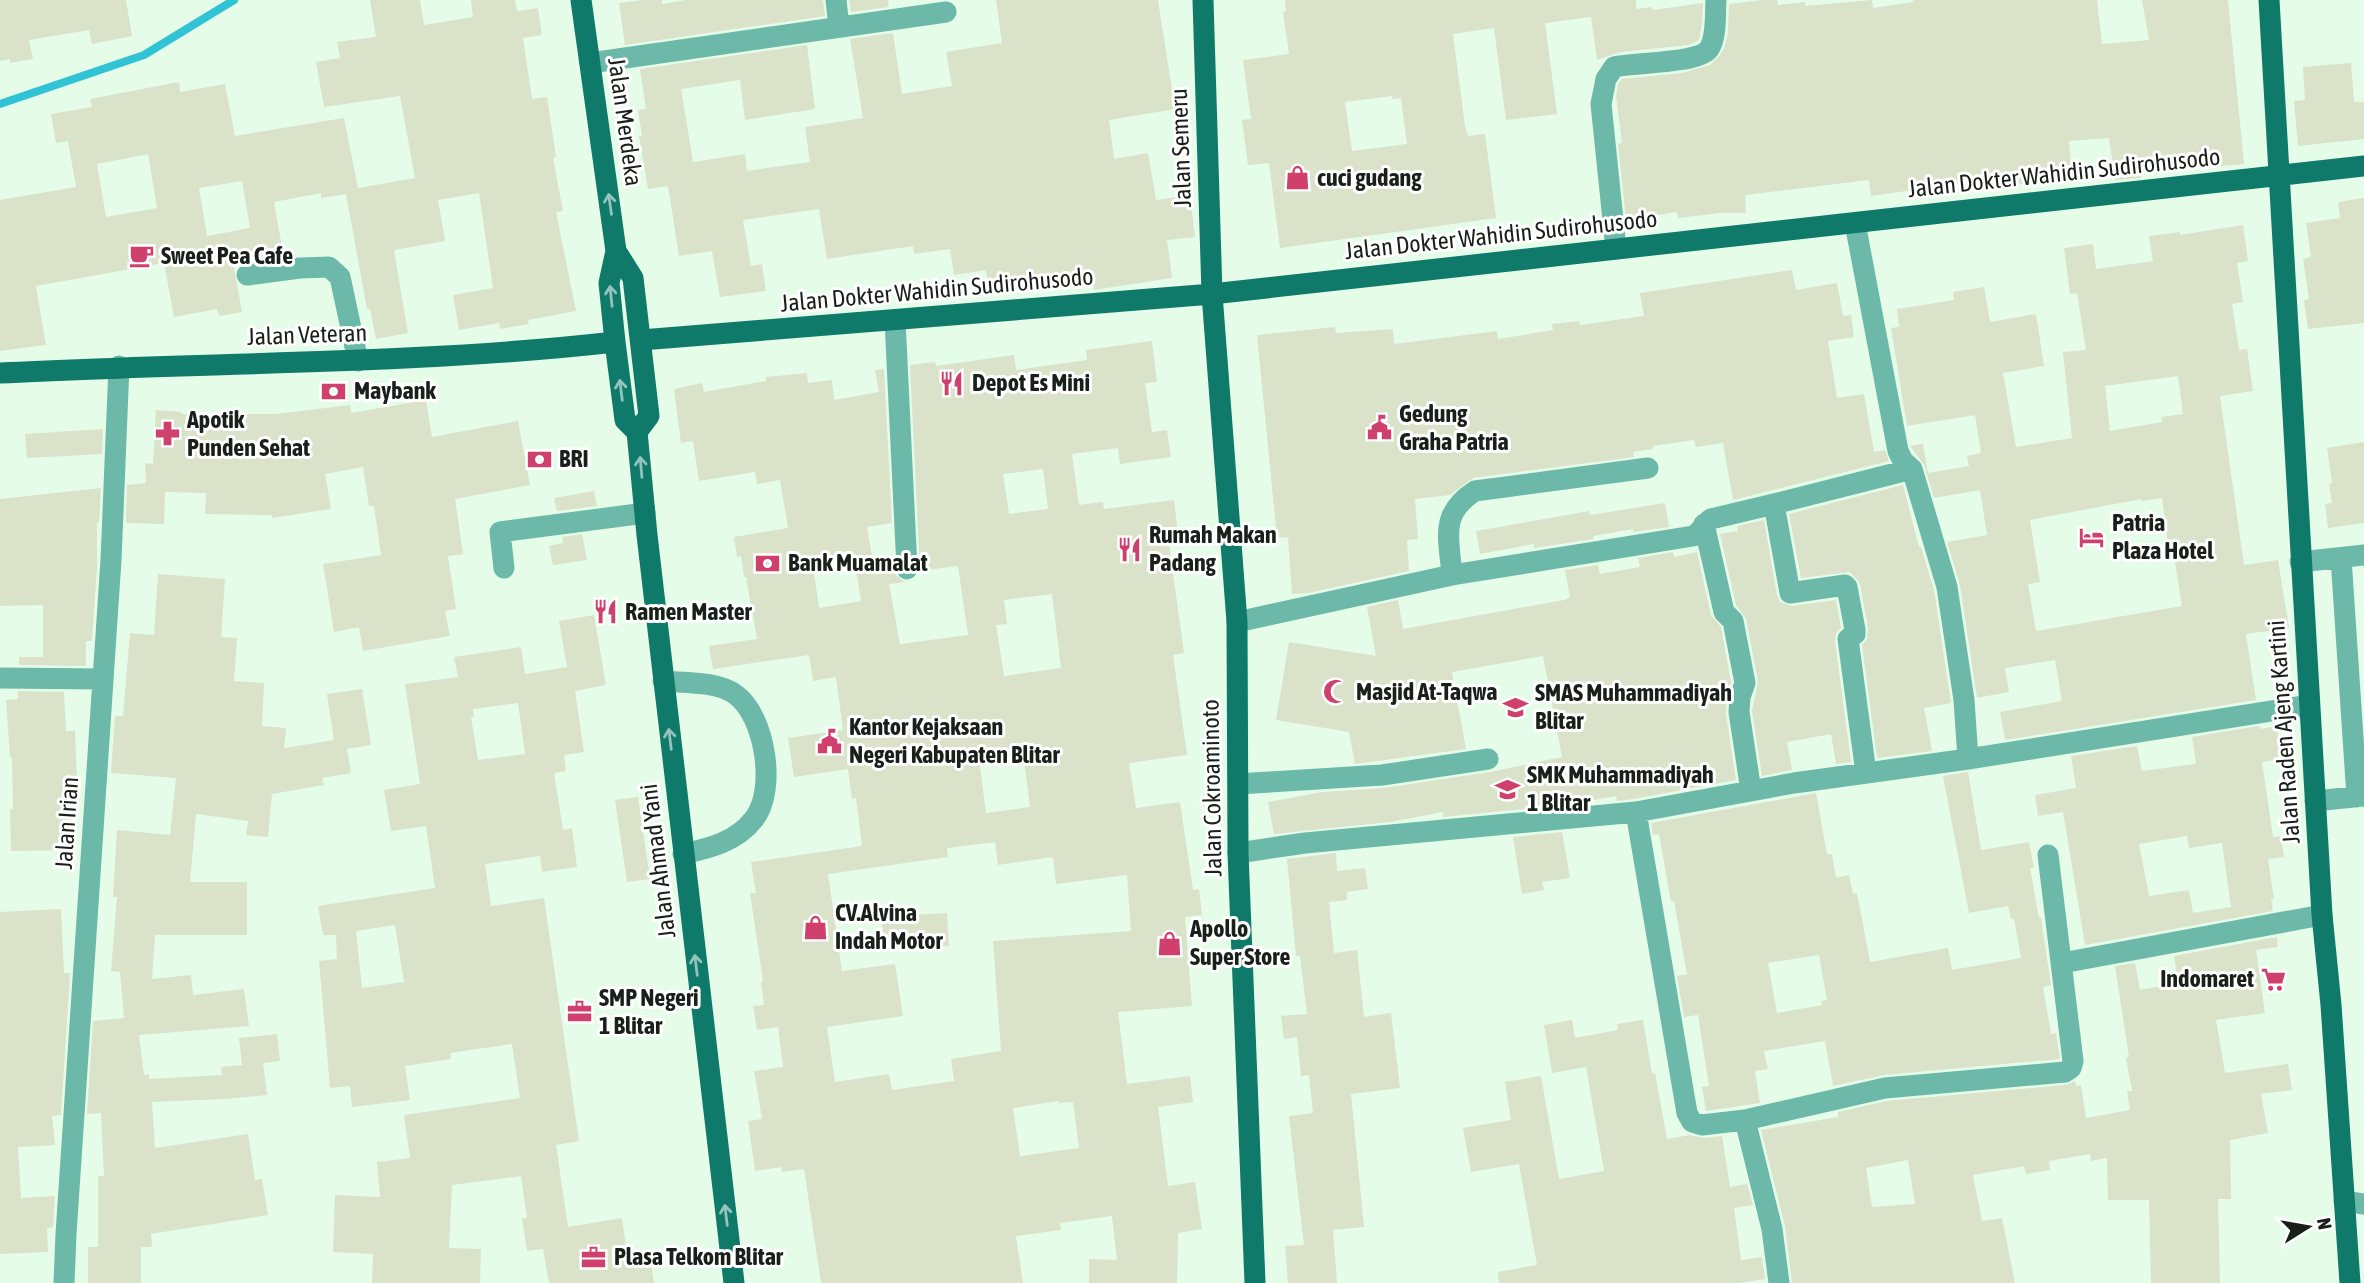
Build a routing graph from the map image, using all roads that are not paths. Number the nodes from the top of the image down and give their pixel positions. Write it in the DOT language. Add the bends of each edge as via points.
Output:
graph roads {
  1 [pos="581,0"];
  2 [pos="836,0"];
  3 [pos="1203,0"];
  4 [pos="1716,0"];
  5 [pos="2269,0"];
  6 [pos="946,12"];
  7 [pos="839,27"];
  8 [pos="590,63"];
  9 [pos="2364,166"];
  10 [pos="2279,176"];
  11 [pos="1855,223"];
  12 [pos="1616,249"];
  13 [pos="616,251"];
  14 [pos="247,275"];
  15 [pos="1212,294"];
  16 [pos="895,320"];
  17 [pos="641,340"];
  18 [pos="615,342"];
  19 [pos="358,361"];
  20 [pos="119,366"];
  21 [pos="0,373"];
  22 [pos="637,432"];
  23 [pos="1648,468"];
  24 [pos="1912,469"];
  25 [pos="1774,504"];
  26 [pos="645,513"];
  27 [pos="1704,524"];
  28 [pos="2364,555"];
  29 [pos="2341,558"];
  30 [pos="2300,562"];
  31 [pos="504,568"];
  32 [pos="907,569"];
  33 [pos="1452,575"];
  34 [pos="1237,622"];
  35 [pos="0,678"];
  36 [pos="103,679"];
  37 [pos="663,681"];
  38 [pos="2309,705"];
  39 [pos="1488,758"];
  40 [pos="1968,759"];
  41 [pos="1866,773"];
  42 [pos="1238,783"];
  43 [pos="1751,791"];
  44 [pos="2360,797"];
  45 [pos="2315,801"];
  46 [pos="1636,812"];
  47 [pos="1238,853"];
  48 [pos="683,854"];
  49 [pos="2048,855"];
  50 [pos="2322,915"];
  51 [pos="2062,964"];
  52 [pos="1745,1120"];
  53 [pos="2354,1202"];
  54 [pos="64,1283"];
  55 [pos="734,1283"];
  56 [pos="1255,1283"];
  57 [pos="1779,1283"];
  58 [pos="2350,1283"];
  1 -- 8 [label="main road, Jalan Merdeka"];
  2 -- 7 [label="street"];
  3 -- 15 [label="main road, Jalan Semeru"];
  4 -- 12 [label="street" via="1713,36 1706,51 1694,57 1614,67 1606,79 1601,104"];
  5 -- 10 [label="main road, Jalan Raden Ajeng Kartini"];
  6 -- 7 [label="street"];
  7 -- 8 [label="street"];
  13 -- 8 [label="main road, Jalan Merdeka, one-way"];
  9 -- 10 [label="main road, Jalan Dokter Wahidin Sudirohusodo"];
  10 -- 11 [label="main road, Jalan Dokter Wahidin Sudirohusodo"];
  10 -- 30 [label="main road, Jalan Raden Ajeng Kartini"];
  11 -- 12 [label="main road, Jalan Dokter Wahidin Sudirohusodo"];
  11 -- 24 [label="street" via="1898,451"];
  12 -- 15 [label="main road, Jalan Dokter Wahidin Sudirohusodo"];
  13 -- 17 [label="main road, Jalan Merdeka" via="633,278"];
  18 -- 13 [label="main road, Jalan Merdeka, one-way" via="609,283"];
  14 -- 19 [label="street" via="329,267 340,277"];
  15 -- 16 [label="main road, Jalan Dokter Wahidin Sudirohusodo"];
  15 -- 34 [label="main road, Jalan Cokroaminoto"];
  16 -- 17 [label="main road, Jalan Dokter Wahidin Sudirohusodo"];
  16 -- 32 [label="street"];
  17 -- 22 [label="main road, Jalan Ahmad Yani" via="649,416"];
  18 -- 19 [label="main road, Jalan Veteran"];
  22 -- 18 [label="main road, Jalan Ahmad Yani, one-way" via="625,420"];
  19 -- 20 [label="main road, Jalan Veteran"];
  20 -- 21 [label="main road, Jalan Veteran"];
  20 -- 36 [label="street, Jalan Irian"];
  26 -- 22 [label="main road, Jalan Ahmad Yani, one-way"];
  23 -- 33 [label="street" via="1475,491 1460,500 1448,523"];
  24 -- 25 [label="street"];
  24 -- 40 [label="street" via="1947,587"];
  25 -- 27 [label="street"];
  25 -- 41 [label="street" via="1790,593 1847,587 1855,630 1848,639"];
  26 -- 31 [label="street" via="500,532"];
  26 -- 37 [label="main road, Jalan Ahmad Yani"];
  27 -- 33 [label="street" via="1693,536"];
  27 -- 43 [label="street" via="1724,612 1733,621 1745,683 1739,712"];
  28 -- 29 [label="street"];
  29 -- 30 [label="street"];
  29 -- 44 [label="street"];
  30 -- 38 [label="main road, Jalan Raden Ajeng Kartini"];
  33 -- 34 [label="street"];
  34 -- 42 [label="main road, Jalan Cokroaminoto"];
  35 -- 36 [label="street"];
  36 -- 54 [label="street, Jalan Irian"];
  48 -- 37 [label="main road, Jalan Ahmad Yani, one-way"];
  37 -- 48 [label="street" via="718,687 736,694 754,715 764,751 765,790 755,817 720,845"];
  38 -- 40 [label="street"];
  38 -- 45 [label="main road, Jalan Raden Ajeng Kartini"];
  39 -- 42 [label="street" via="1382,775"];
  40 -- 41 [label="street"];
  41 -- 43 [label="street"];
  42 -- 47 [label="main road, Jalan Cokroaminoto"];
  43 -- 46 [label="street"];
  44 -- 45 [label="street"];
  45 -- 50 [label="main road, Jalan Raden Ajeng Kartini"];
  46 -- 47 [label="street"];
  46 -- 52 [label="street" via="1687,1114 1702,1125"];
  47 -- 56 [label="main road, Jalan Cokroaminoto"];
  55 -- 48 [label="main road, Jalan Ahmad Yani, one-way"];
  49 -- 51 [label="street"];
  50 -- 51 [label="street"];
  50 -- 53 [label="main road, Jalan Raden Ajeng Kartini"];
  51 -- 52 [label="street" via="2073,1061 2065,1072 1885,1088"];
  52 -- 57 [label="street" via="1772,1228"];
  53 -- 58 [label="main road, Jalan Raden Ajeng Kartini"];
}
